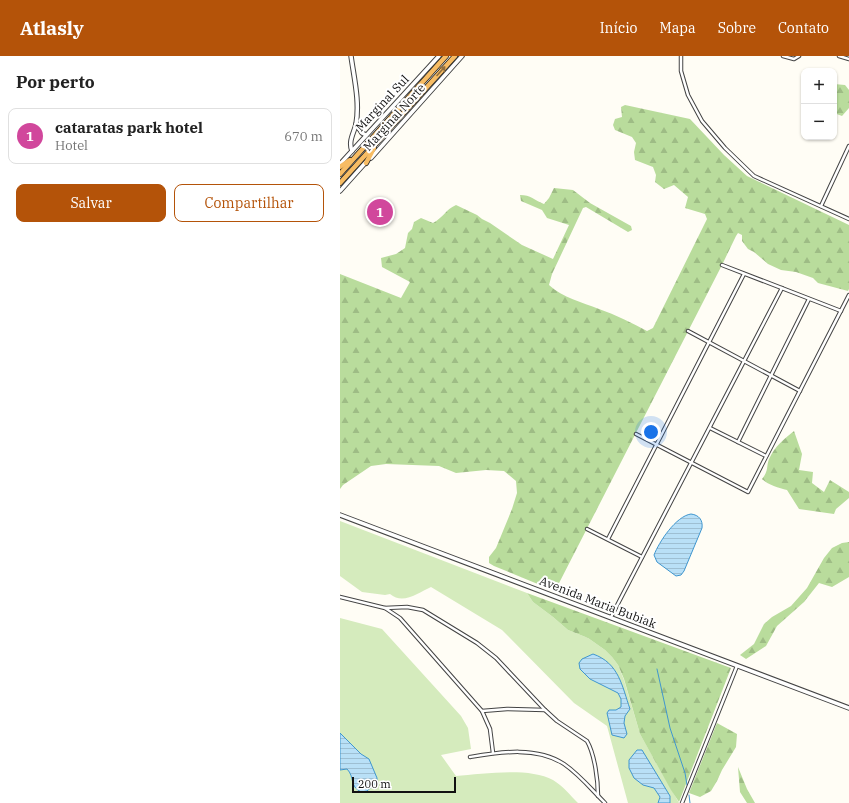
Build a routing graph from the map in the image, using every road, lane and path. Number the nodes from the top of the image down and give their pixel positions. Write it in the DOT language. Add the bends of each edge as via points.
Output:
graph roads {
  1 [pos="351,56"];
  2 [pos="439,56"];
  3 [pos="446,56"];
  4 [pos="455,56"];
  5 [pos="462,56"];
  6 [pos="681,56"];
  7 [pos="783,56"];
  8 [pos="799,56"];
  9 [pos="839,56"];
  10 [pos="849,59"];
  11 [pos="356,124"];
  12 [pos="366,135"];
  13 [pos="379,140"];
  14 [pos="849,146"];
  15 [pos="352,151"];
  16 [pos="357,155"];
  17 [pos="366,163"];
  18 [pos="340,165"];
  19 [pos="340,174"];
  20 [pos="340,183"];
  21 [pos="340,191"];
  22 [pos="821,206"];
  23 [pos="849,219"];
  24 [pos="722,265"];
  25 [pos="744,274"];
  26 [pos="782,288"];
  27 [pos="849,295"];
  28 [pos="810,299"];
  29 [pos="841,311"];
  30 [pos="688,331"];
  31 [pos="709,342"];
  32 [pos="745,361"];
  33 [pos="771,375"];
  34 [pos="800,390"];
  35 [pos="710,428"];
  36 [pos="636,434"];
  37 [pos="738,442"];
  38 [pos="656,445"];
  39 [pos="766,456"];
  40 [pos="692,463"];
  41 [pos="340,515"];
  42 [pos="587,529"];
  43 [pos="608,539"];
  44 [pos="642,557"];
  45 [pos="340,597"];
  46 [pos="385,608"];
  47 [pos="611,617"];
  48 [pos="737,666"];
  49 [pos="849,708"];
  50 [pos="545,710"];
  51 [pos="482,711"];
  52 [pos="493,753"];
  53 [pos="470,757"];
  54 [pos="598,796"];
  55 [pos="605,803"];
  56 [pos="682,803"];
  1 -- 11 [label="street" via="357,104"];
  2 -- 12 [label="street, Marginal Sul"];
  3 -- 16 [label="highway"];
  13 -- 4 [label="highway, one-way"];
  5 -- 17 [label="street, Marginal Norte"];
  6 -- 22 [label="street" via="681,71 688,95 702,121 725,148 754,176"];
  7 -- 8 [label="street"];
  9 -- 10 [label="street"];
  11 -- 12 [label="street"];
  11 -- 15 [label="street" via="350,146"];
  12 -- 15 [label="street, Marginal Sul"];
  13 -- 17 [label="highway"];
  13 -- 20 [label="highway"];
  14 -- 22 [label="street"];
  15 -- 18 [label="street, Marginal Sul"];
  16 -- 18 [label="highway"];
  16 -- 19 [label="highway"];
  17 -- 21 [label="street, Marginal Norte"];
  22 -- 23 [label="street"];
  24 -- 25 [label="street"];
  25 -- 26 [label="street"];
  25 -- 31 [label="street"];
  26 -- 28 [label="street"];
  26 -- 32 [label="street"];
  27 -- 29 [label="street"];
  28 -- 29 [label="street"];
  28 -- 33 [label="street"];
  29 -- 34 [label="street"];
  30 -- 31 [label="street"];
  31 -- 32 [label="street"];
  31 -- 38 [label="street"];
  32 -- 33 [label="street"];
  32 -- 35 [label="street"];
  33 -- 34 [label="street"];
  33 -- 37 [label="street"];
  34 -- 39 [label="street"];
  35 -- 37 [label="street"];
  35 -- 40 [label="street"];
  36 -- 38 [label="street"];
  37 -- 39 [label="street"];
  38 -- 40 [label="street"];
  38 -- 43 [label="street"];
  39 -- 40 [label="street" via="748,492"];
  40 -- 44 [label="street"];
  41 -- 47 [label="street, Avenida Maria Bubiak"];
  42 -- 43 [label="street"];
  43 -- 44 [label="street"];
  44 -- 47 [label="street"];
  45 -- 46 [label="street"];
  46 -- 50 [label="street" via="407,607 422,610 477,643 496,658"];
  46 -- 51 [label="street" via="400,618"];
  47 -- 48 [label="street, Avenida Maria Bubiak"];
  48 -- 49 [label="street, Avenida Maria Bubiak"];
  48 -- 56 [label="street"];
  50 -- 51 [label="street"];
  50 -- 54 [label="street" via="587,741 595,770"];
  51 -- 52 [label="street" via="490,729"];
  52 -- 53 [label="street"];
  52 -- 54 [label="street" via="521,752 556,759 576,773"];
  54 -- 55 [label="street"];
}
